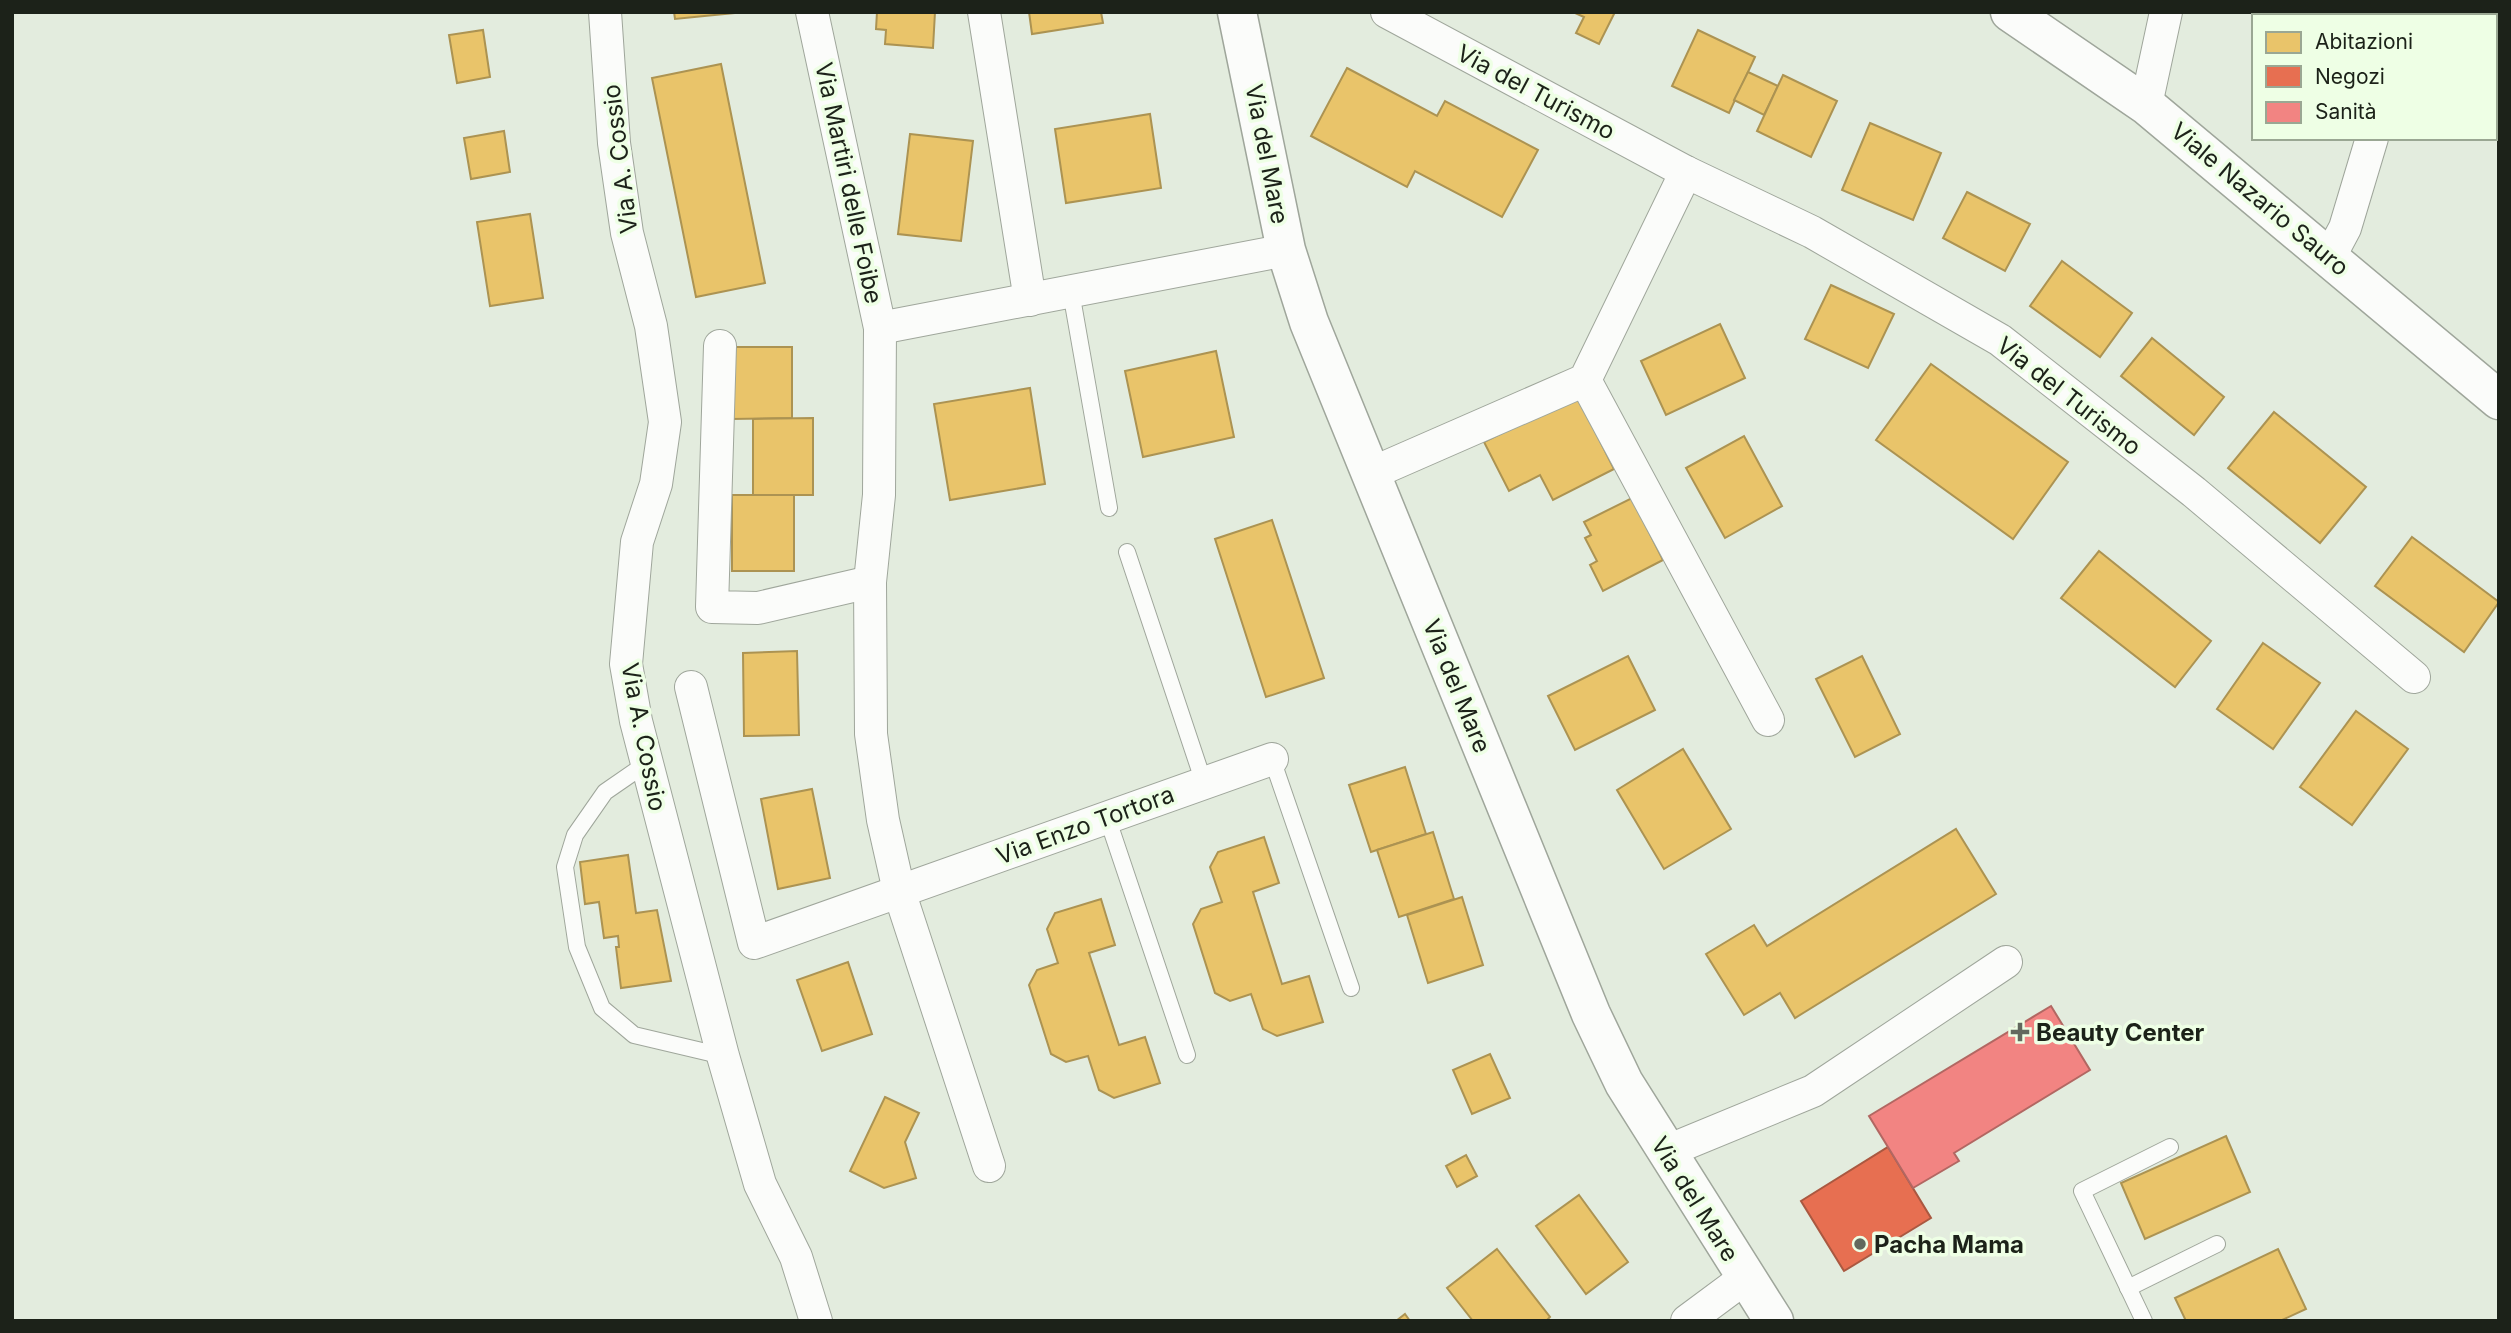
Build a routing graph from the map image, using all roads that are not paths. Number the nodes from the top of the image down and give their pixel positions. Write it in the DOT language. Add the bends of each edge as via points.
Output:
graph roads {
  1 [pos="605,12"];
  2 [pos="812,12"];
  3 [pos="984,12"];
  4 [pos="1237,12"];
  5 [pos="1387,12"];
  6 [pos="2010,12"];
  7 [pos="2166,12"];
  8 [pos="2146,105"];
  9 [pos="2371,140"];
  10 [pos="1686,172"];
  11 [pos="1286,250"];
  12 [pos="2329,258"];
  13 [pos="1072,292"];
  14 [pos="1030,300"];
  15 [pos="880,328"];
  16 [pos="720,346"];
  17 [pos="1586,380"];
  18 [pos="2499,400"];
  19 [pos="1370,474"];
  20 [pos="1109,508"];
  21 [pos="1127,552"];
  22 [pos="870,582"];
  23 [pos="2414,677"];
  24 [pos="691,687"];
  25 [pos="1768,720"];
  26 [pos="1272,759"];
  27 [pos="647,763"];
  28 [pos="1204,783"];
  29 [pos="1108,817"];
  30 [pos="899,891"];
  31 [pos="2006,962"];
  32 [pos="1350,988"];
  33 [pos="1187,1055"];
  34 [pos="723,1056"];
  35 [pos="2170,1147"];
  36 [pos="1665,1152"];
  37 [pos="989,1166"];
  38 [pos="2217,1244"];
  39 [pos="1745,1278"];
  40 [pos="2128,1288"];
  41 [pos="816,1321"];
  42 [pos="1686,1321"];
  43 [pos="1773,1321"];
  44 [pos="2144,1321"];
  1 -- 27 [label="street, Via A. Cossio" via="614,143 625,220 650,326 665,422 656,484 637,542 626,664"];
  2 -- 15 [label="street, Via Martiri delle Foibe"];
  3 -- 14 [label="street"];
  4 -- 11 [label="street, Via del Mare"];
  5 -- 10 [label="street, Via del Turismo"];
  6 -- 8 [label="street, Viale Nazario Sauro"];
  7 -- 8 [label="street"];
  8 -- 12 [label="street, Viale Nazario Sauro"];
  9 -- 12 [label="street" via="2345,228"];
  10 -- 17 [label="street"];
  10 -- 23 [label="street, Via del Turismo" via="1811,232 2000,340 2194,492"];
  11 -- 13 [label="street, Via Martiri delle Foibe"];
  11 -- 19 [label="street, Via del Mare" via="1309,322"];
  12 -- 18 [label="street, Viale Nazario Sauro"];
  13 -- 14 [label="street, Via Martiri delle Foibe"];
  13 -- 20 [label="lane"];
  14 -- 15 [label="street, Via Martiri delle Foibe"];
  15 -- 22 [label="street" via="879,495"];
  16 -- 22 [label="street" via="712,607 758,608"];
  17 -- 19 [label="street"];
  17 -- 25 [label="street"];
  19 -- 36 [label="street, Via del Mare" via="1591,1014 1624,1083"];
  21 -- 28 [label="lane"];
  22 -- 30 [label="street" via="871,734"];
  24 -- 30 [label="street, Via Enzo Tortora" via="754,943"];
  26 -- 28 [label="street, Via Enzo Tortora"];
  26 -- 32 [label="lane"];
  27 -- 34 [label="street, Via A. Cossio"];
  27 -- 34 [label="lane" via="605,792 575,835 565,867 577,947 602,1007 634,1035"];
  28 -- 29 [label="street, Via Enzo Tortora"];
  29 -- 30 [label="street, Via Enzo Tortora"];
  29 -- 33 [label="lane"];
  30 -- 37 [label="street"];
  31 -- 36 [label="street" via="1813,1091"];
  34 -- 41 [label="street, Via A. Cossio" via="760,1184 796,1257"];
  35 -- 40 [label="lane" via="2082,1191"];
  36 -- 39 [label="street, Via del Mare"];
  38 -- 40 [label="lane"];
  39 -- 42 [label="street"];
  39 -- 43 [label="street, Via del Mare"];
  40 -- 44 [label="lane"];
}
